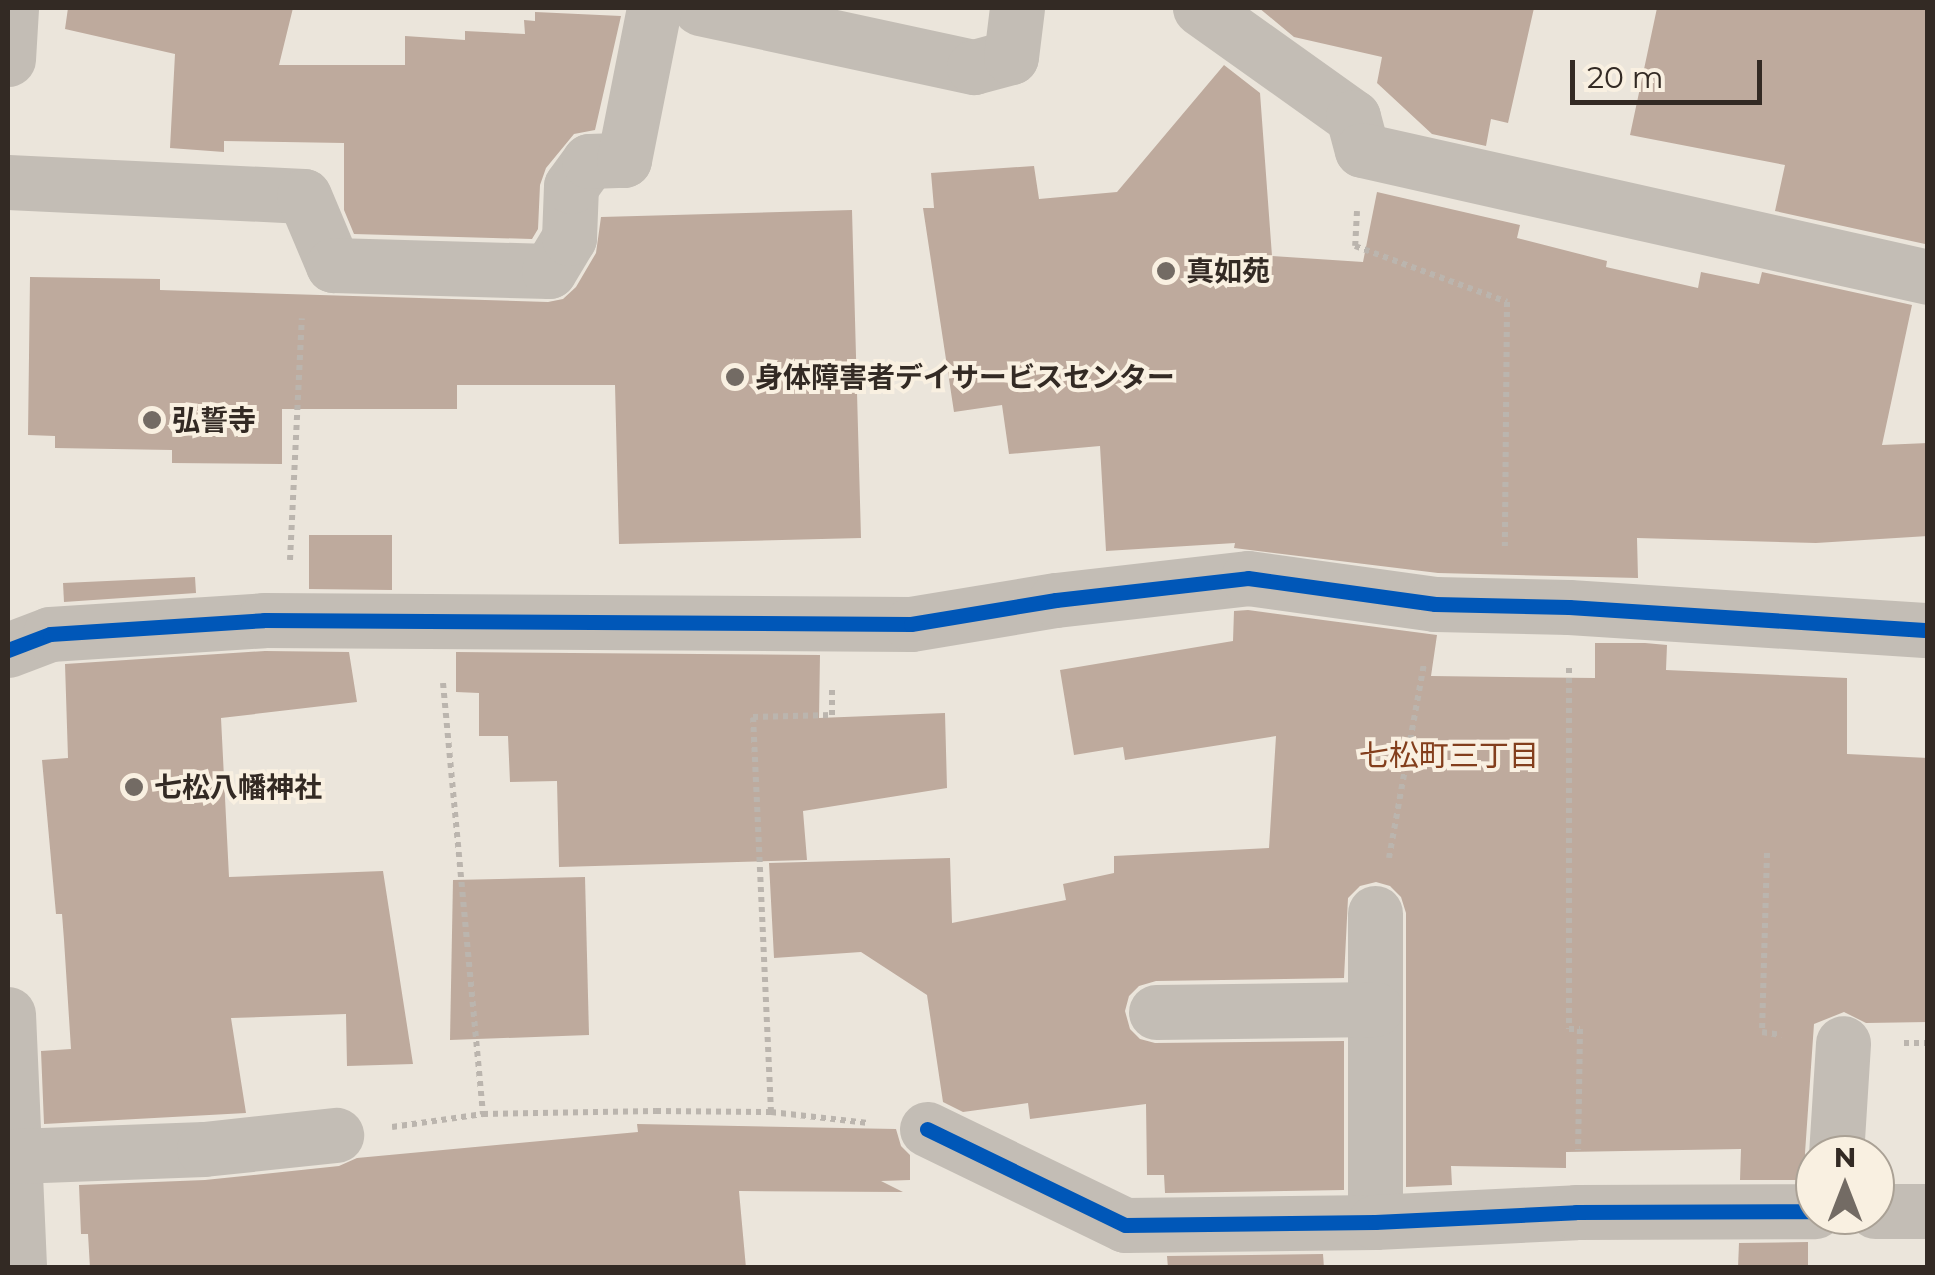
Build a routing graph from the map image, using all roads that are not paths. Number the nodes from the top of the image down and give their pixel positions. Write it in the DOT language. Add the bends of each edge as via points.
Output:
graph roads {
  1 [pos="11,8"];
  2 [pos="654,8"];
  3 [pos="700,8"];
  4 [pos="1017,8"];
  5 [pos="1200,8"];
  6 [pos="8,59"];
  7 [pos="8,182"];
  8 [pos="1928,277"];
  9 [pos="1928,630"];
  10 [pos="8,650"];
  11 [pos="1375,913"];
  12 [pos="1375,1009"];
  13 [pos="1156,1012"];
  14 [pos="8,1014"];
  15 [pos="1843,1043"];
  16 [pos="927,1129"];
  17 [pos="336,1134"];
  18 [pos="1837,1135"];
  19 [pos="15,1156"];
  20 [pos="1795,1211"];
  21 [pos="1895,1211"];
  22 [pos="1928,1211"];
  23 [pos="1375,1222"];
  24 [pos="15,1238"];
  25 [pos="1127,1246"];
  1 -- 6 [label="street"];
  2 -- 7 [label="street" via="624,160 589,161 571,186 569,238 549,271 333,265 304,196"];
  3 -- 4 [label="street" via="974,67 1011,57"];
  5 -- 8 [label="street" via="1353,117 1362,150"];
  9 -- 10 [label="street" via="1462,603 1248,578 910,624 287,621 50,634"];
  11 -- 12 [label="street"];
  12 -- 13 [label="street"];
  12 -- 23 [label="street"];
  14 -- 19 [label="street"];
  15 -- 18 [label="street"];
  16 -- 25 [label="street"];
  17 -- 19 [label="street" via="204,1150"];
  19 -- 24 [label="street"];
  20 -- 23 [label="street"];
  21 -- 22 [label="street"];
  23 -- 25 [label="street"];
}
